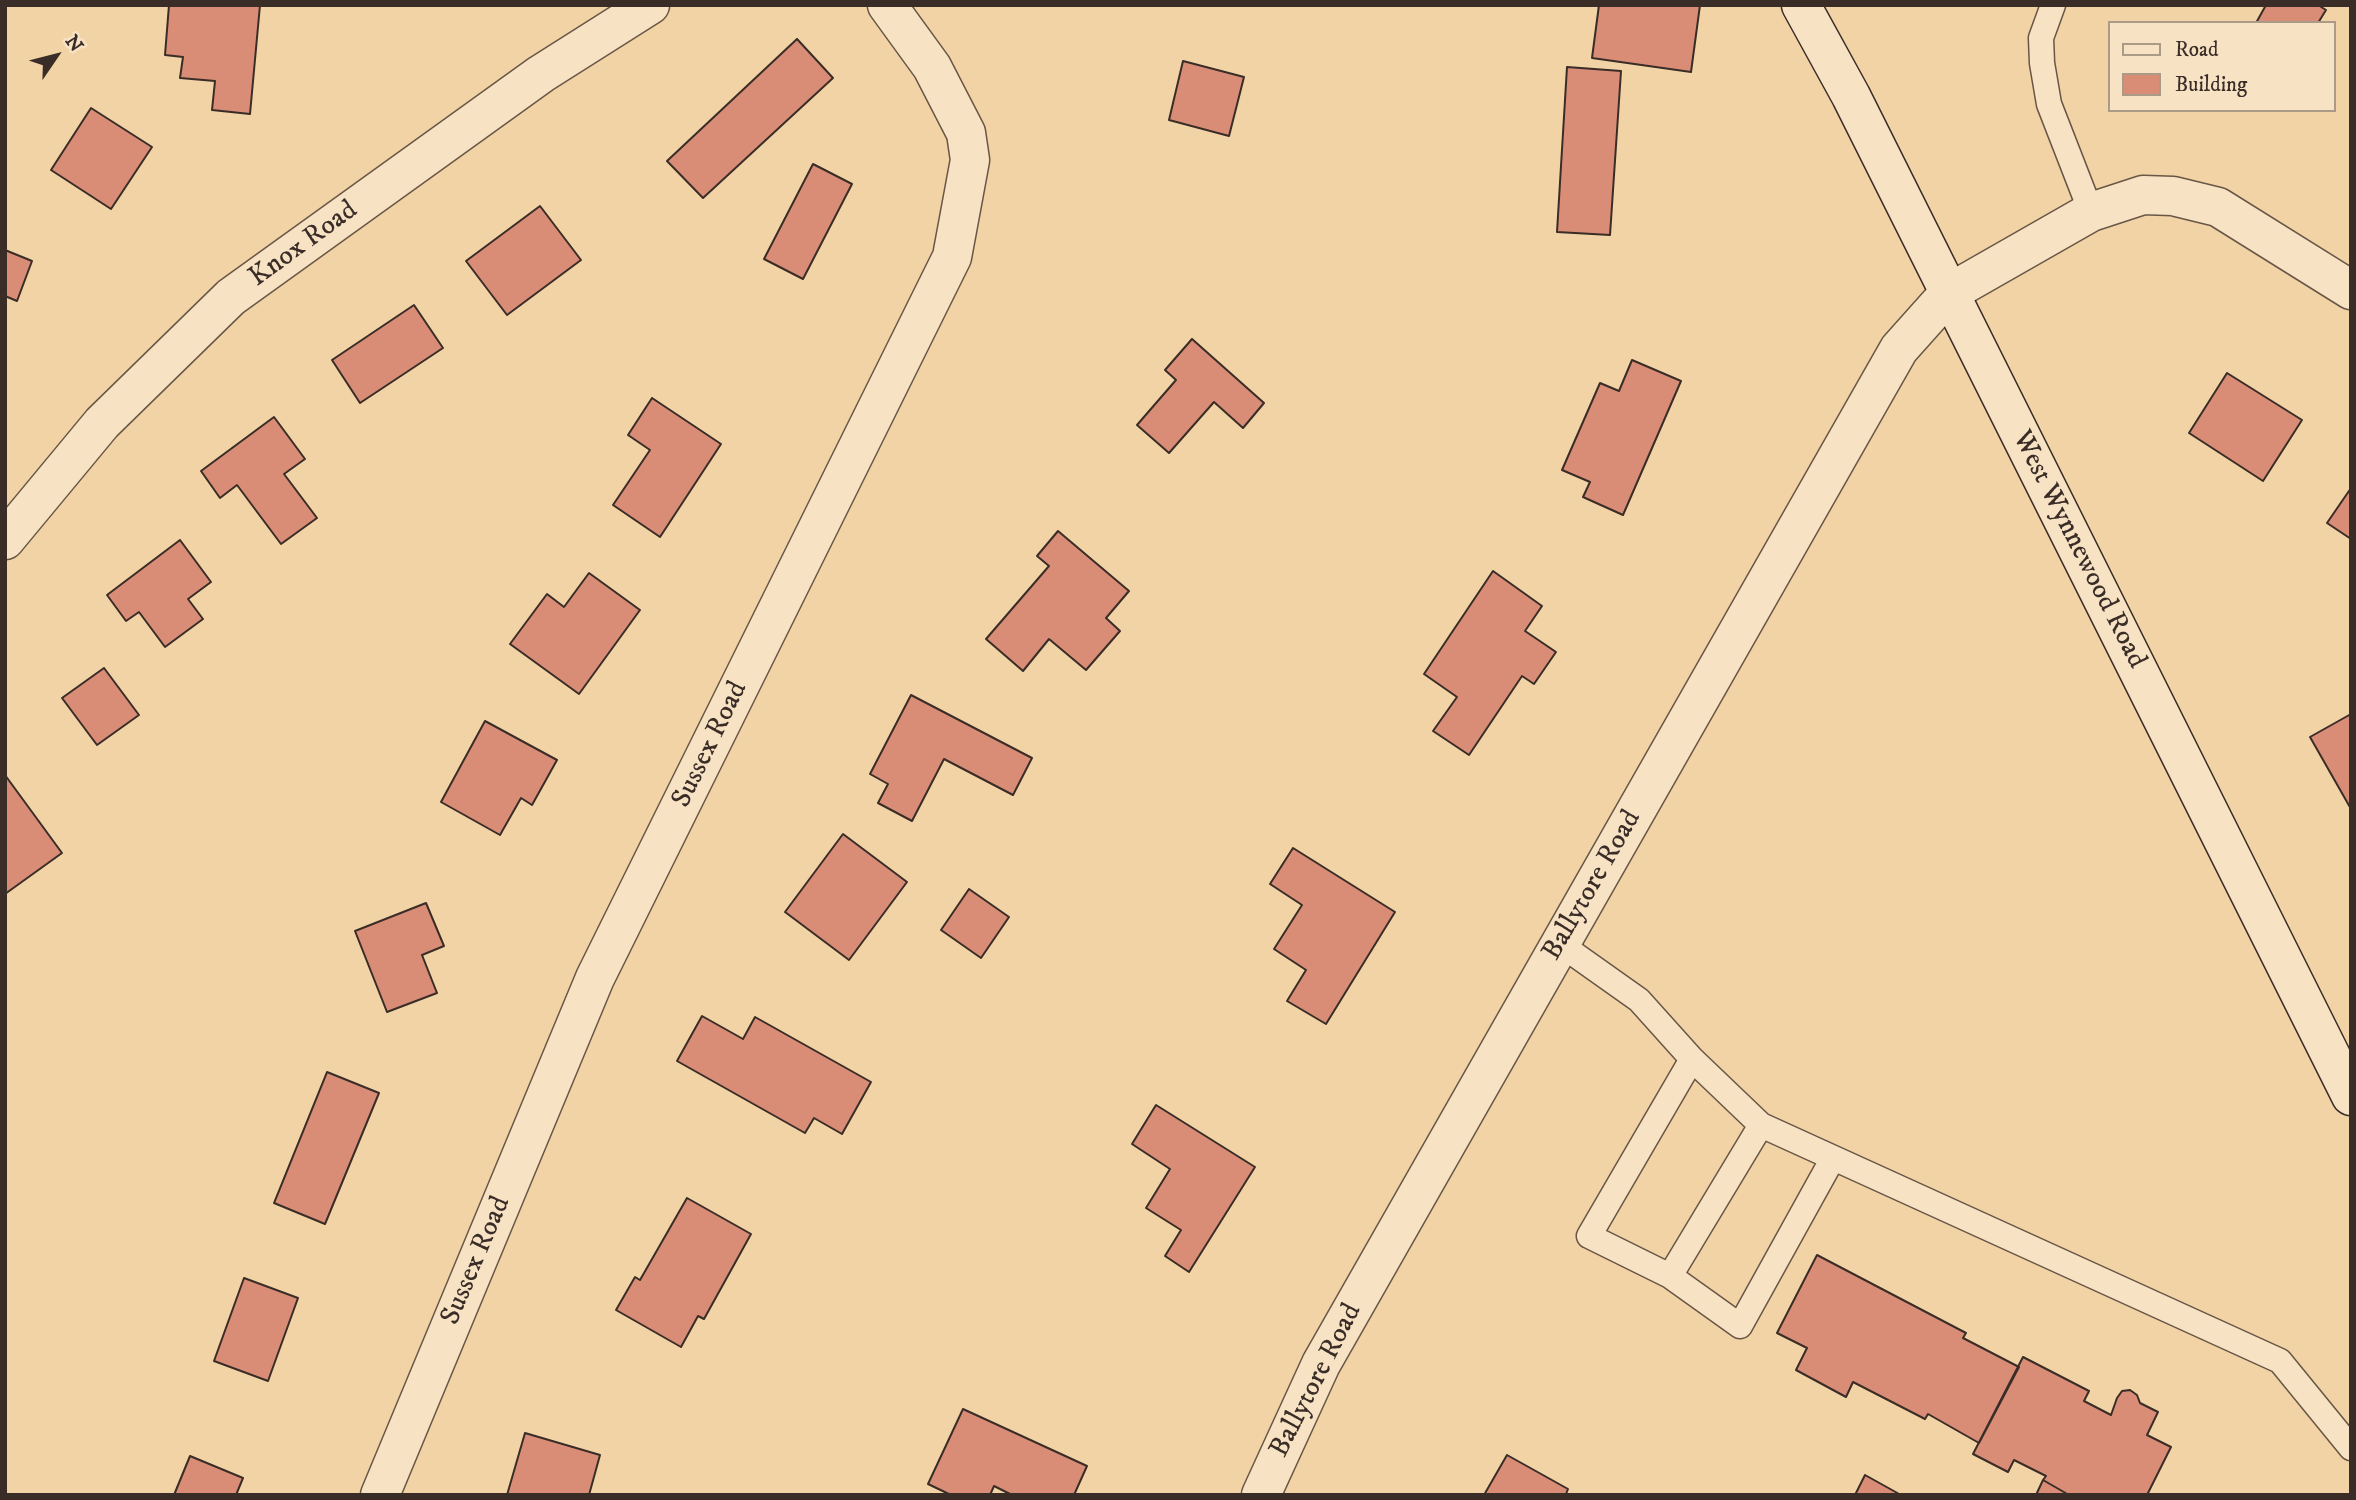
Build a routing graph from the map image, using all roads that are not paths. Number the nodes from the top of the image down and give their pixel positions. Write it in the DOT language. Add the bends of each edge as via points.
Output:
graph roads {
  1 [pos="650,5"];
  2 [pos="887,5"];
  3 [pos="1801,5"];
  4 [pos="2053,5"];
  5 [pos="2091,212"];
  6 [pos="2351,289"];
  7 [pos="1949,293"];
  8 [pos="5,540"];
  9 [pos="1560,944"];
  10 [pos="1692,1059"];
  11 [pos="2351,1096"];
  12 [pos="1761,1125"];
  13 [pos="1833,1158"];
  14 [pos="1670,1276"];
  15 [pos="2351,1448"];
  16 [pos="380,1495"];
  17 [pos="1262,1495"];
  1 -- 8 [label="street, Knox Road" via="541,74 231,298 102,423"];
  2 -- 16 [label="street, Sussex Road" via="932,67 966,133 970,160 952,257 595,978"];
  3 -- 7 [label="street, West Wynnewood Road"];
  4 -- 5 [label="lane" via="2041,38 2049,104"];
  5 -- 6 [label="street, Ballytore Road" via="2143,195 2218,207"];
  5 -- 7 [label="street, Ballytore Road"];
  7 -- 9 [label="street, Ballytore Road" via="1899,349"];
  7 -- 11 [label="street, West Wynnewood Road"];
  9 -- 10 [label="lane" via="1639,1000"];
  9 -- 17 [label="street, Ballytore Road" via="1321,1364"];
  10 -- 12 [label="lane"];
  10 -- 14 [label="lane" via="1589,1236"];
  12 -- 13 [label="lane"];
  12 -- 14 [label="lane"];
  13 -- 14 [label="lane" via="1740,1326"];
  13 -- 15 [label="lane" via="2280,1362"];
}
